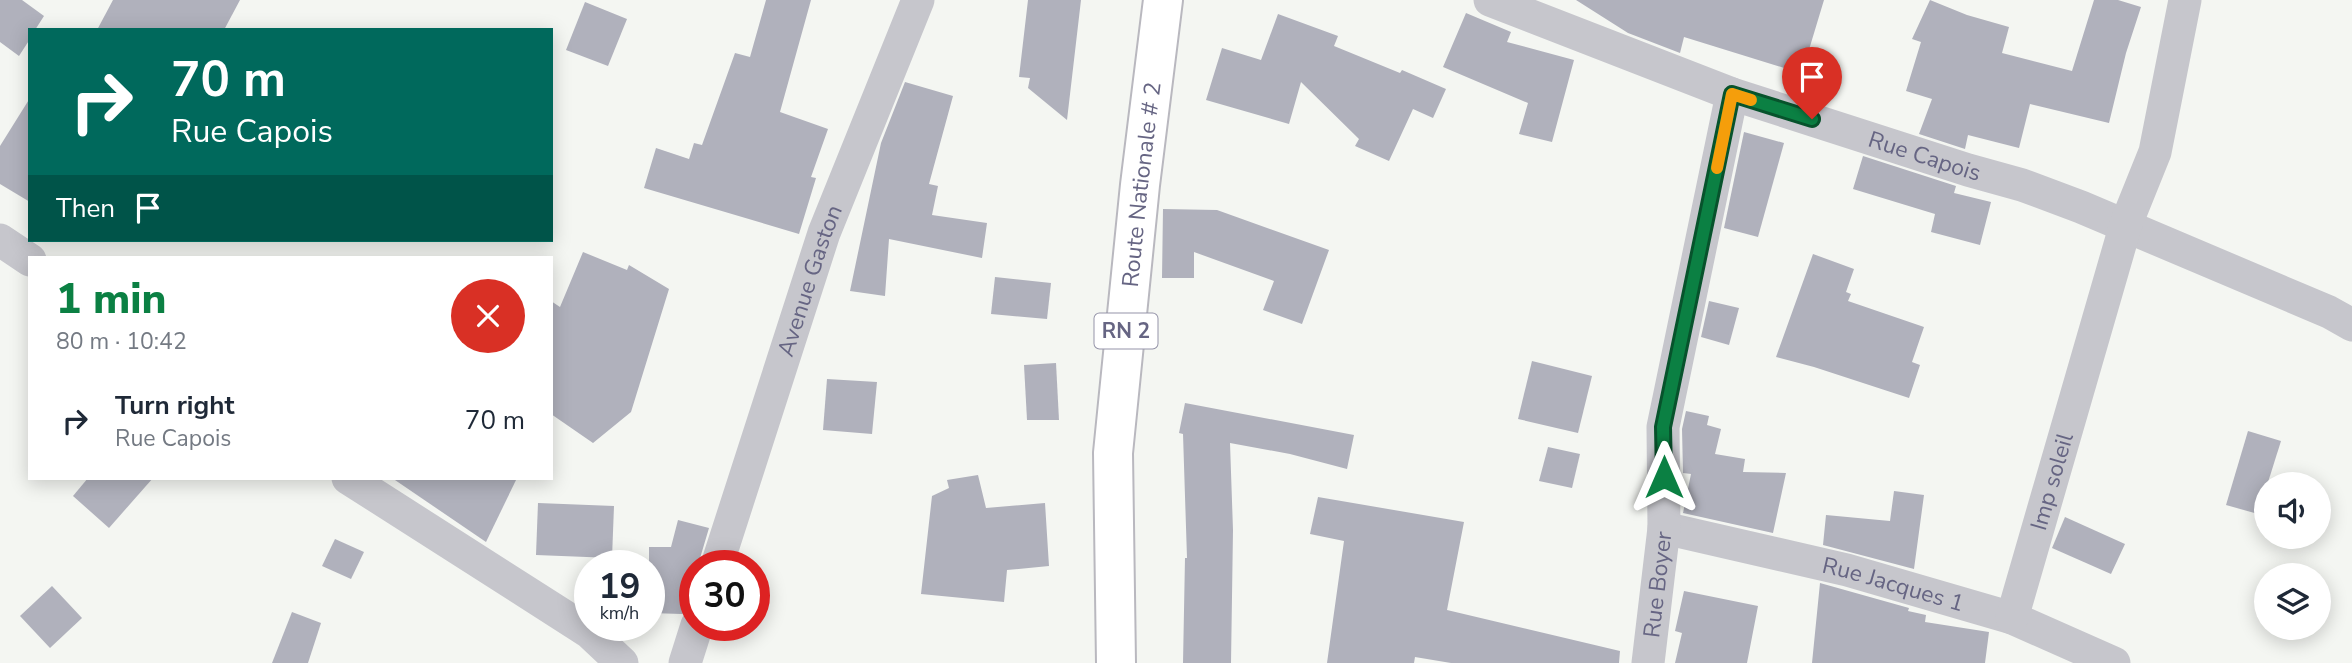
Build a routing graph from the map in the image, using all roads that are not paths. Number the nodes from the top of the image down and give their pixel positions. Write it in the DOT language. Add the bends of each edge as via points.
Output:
graph roads {
  1 [pos="918,0"];
  2 [pos="1163,0"];
  3 [pos="1490,0"];
  4 [pos="2185,0"];
  5 [pos="1732,94"];
  6 [pos="2126,224"];
  7 [pos="0,240"];
  8 [pos="28,259"];
  9 [pos="2352,325"];
  10 [pos="351,480"];
  11 [pos="1664,528"];
  12 [pos="722,550"];
  13 [pos="2012,618"];
  14 [pos="692,641"];
  15 [pos="622,663"];
  16 [pos="685,663"];
  17 [pos="1116,663"];
  18 [pos="1648,663"];
  19 [pos="2114,663"];
  1 -- 12 [label="street, Avenue Gaston" via="824,233"];
  2 -- 17 [label="main road, Route Nationale # 2 / RN 2" via="1113,453"];
  3 -- 5 [label="street, Rue Capois"];
  4 -- 6 [label="street, Imp soleil" via="2155,152"];
  5 -- 6 [label="street, Rue Capois" via="2022,185"];
  5 -- 11 [label="street, Rue Boyer" via="1663,427"];
  6 -- 9 [label="street, Rue Capois"];
  6 -- 13 [label="street, Imp soleil"];
  7 -- 8 [label="street"];
  10 -- 15 [label="street" via="589,632"];
  11 -- 13 [label="street, Rue Jacques 1" via="1847,570"];
  11 -- 18 [label="street, Rue Boyer"];
  13 -- 19 [label="street, Rue Jacques 1"];
  14 -- 16 [label="street"];
}
